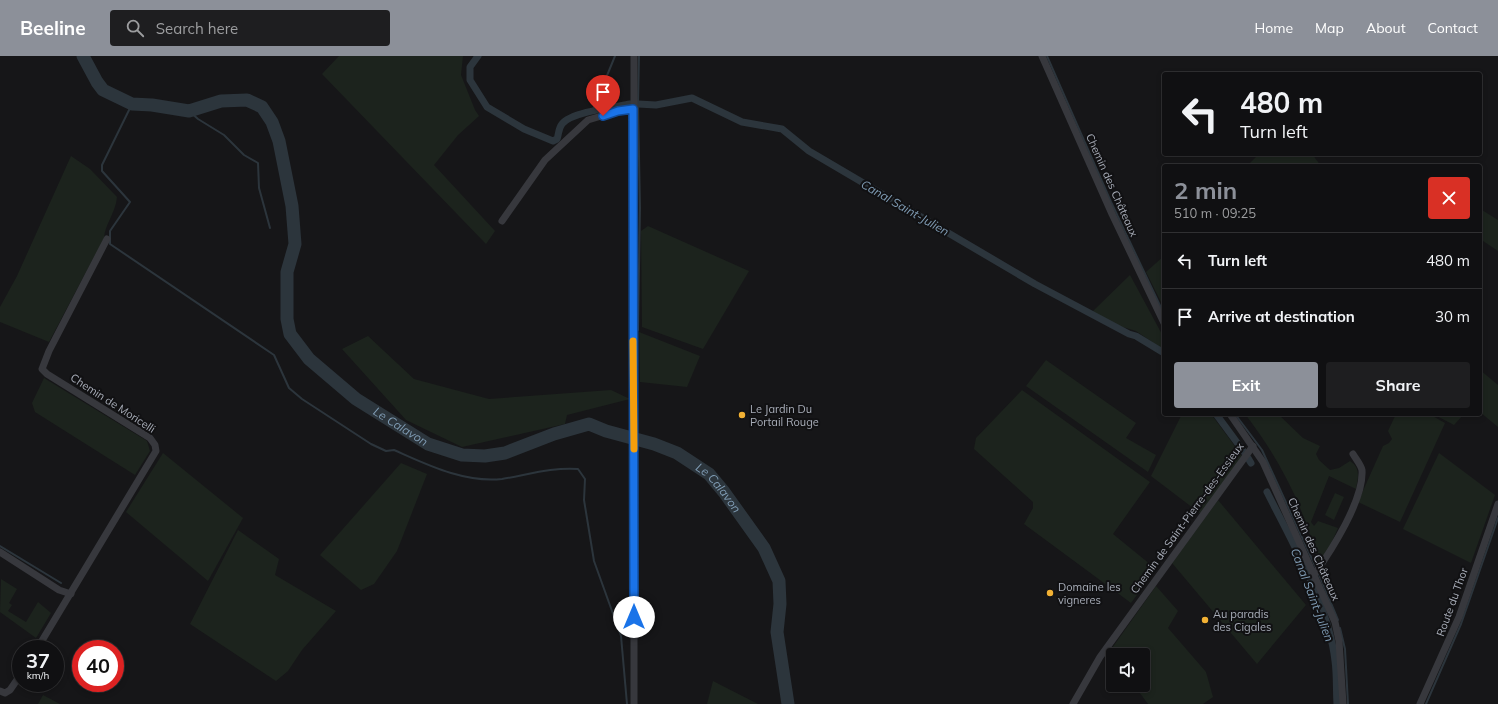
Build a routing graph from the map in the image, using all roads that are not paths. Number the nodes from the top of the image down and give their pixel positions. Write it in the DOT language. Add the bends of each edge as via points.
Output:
graph roads {
  1 [pos="634,56"];
  2 [pos="1042,56"];
  3 [pos="633,105"];
  4 [pos="502,221"];
  5 [pos="107,240"];
  6 [pos="1162,319"];
  7 [pos="1231,416"];
  8 [pos="1253,446"];
  9 [pos="1353,454"];
  10 [pos="1498,504"];
  11 [pos="0,552"];
  12 [pos="1314,575"];
  13 [pos="71,594"];
  14 [pos="43,640"];
  15 [pos="12,687"];
  16 [pos="0,691"];
  17 [pos="634,704"];
  18 [pos="1073,704"];
  19 [pos="1343,704"];
  20 [pos="1420,704"];
  1 -- 3 [label="street"];
  2 -- 6 [label="street, Chemin des Châteaux"];
  3 -- 4 [label="street" via="588,120 545,160"];
  3 -- 17 [label="street"];
  5 -- 13 [label="street, Chemin de Moricelli" via="42,369 46,374 150,438 156,451"];
  7 -- 8 [label="street, Chemin des Châteaux"];
  8 -- 12 [label="street, Chemin des Châteaux" via="1263,462"];
  8 -- 18 [label="street, Chemin de Saint-Pierre-des-Essieux" via="1100,657"];
  9 -- 12 [label="street" via="1362,469 1360,490 1331,550"];
  10 -- 20 [label="street, Route du Thor" via="1459,617"];
  11 -- 13 [label="street" via="59,590"];
  12 -- 19 [label="street, Chemin des Châteaux" via="1334,622 1339,641"];
  13 -- 14 [label="street, Chemin de Moricelli"];
  15 -- 16 [label="street" via="5,693"];
}
